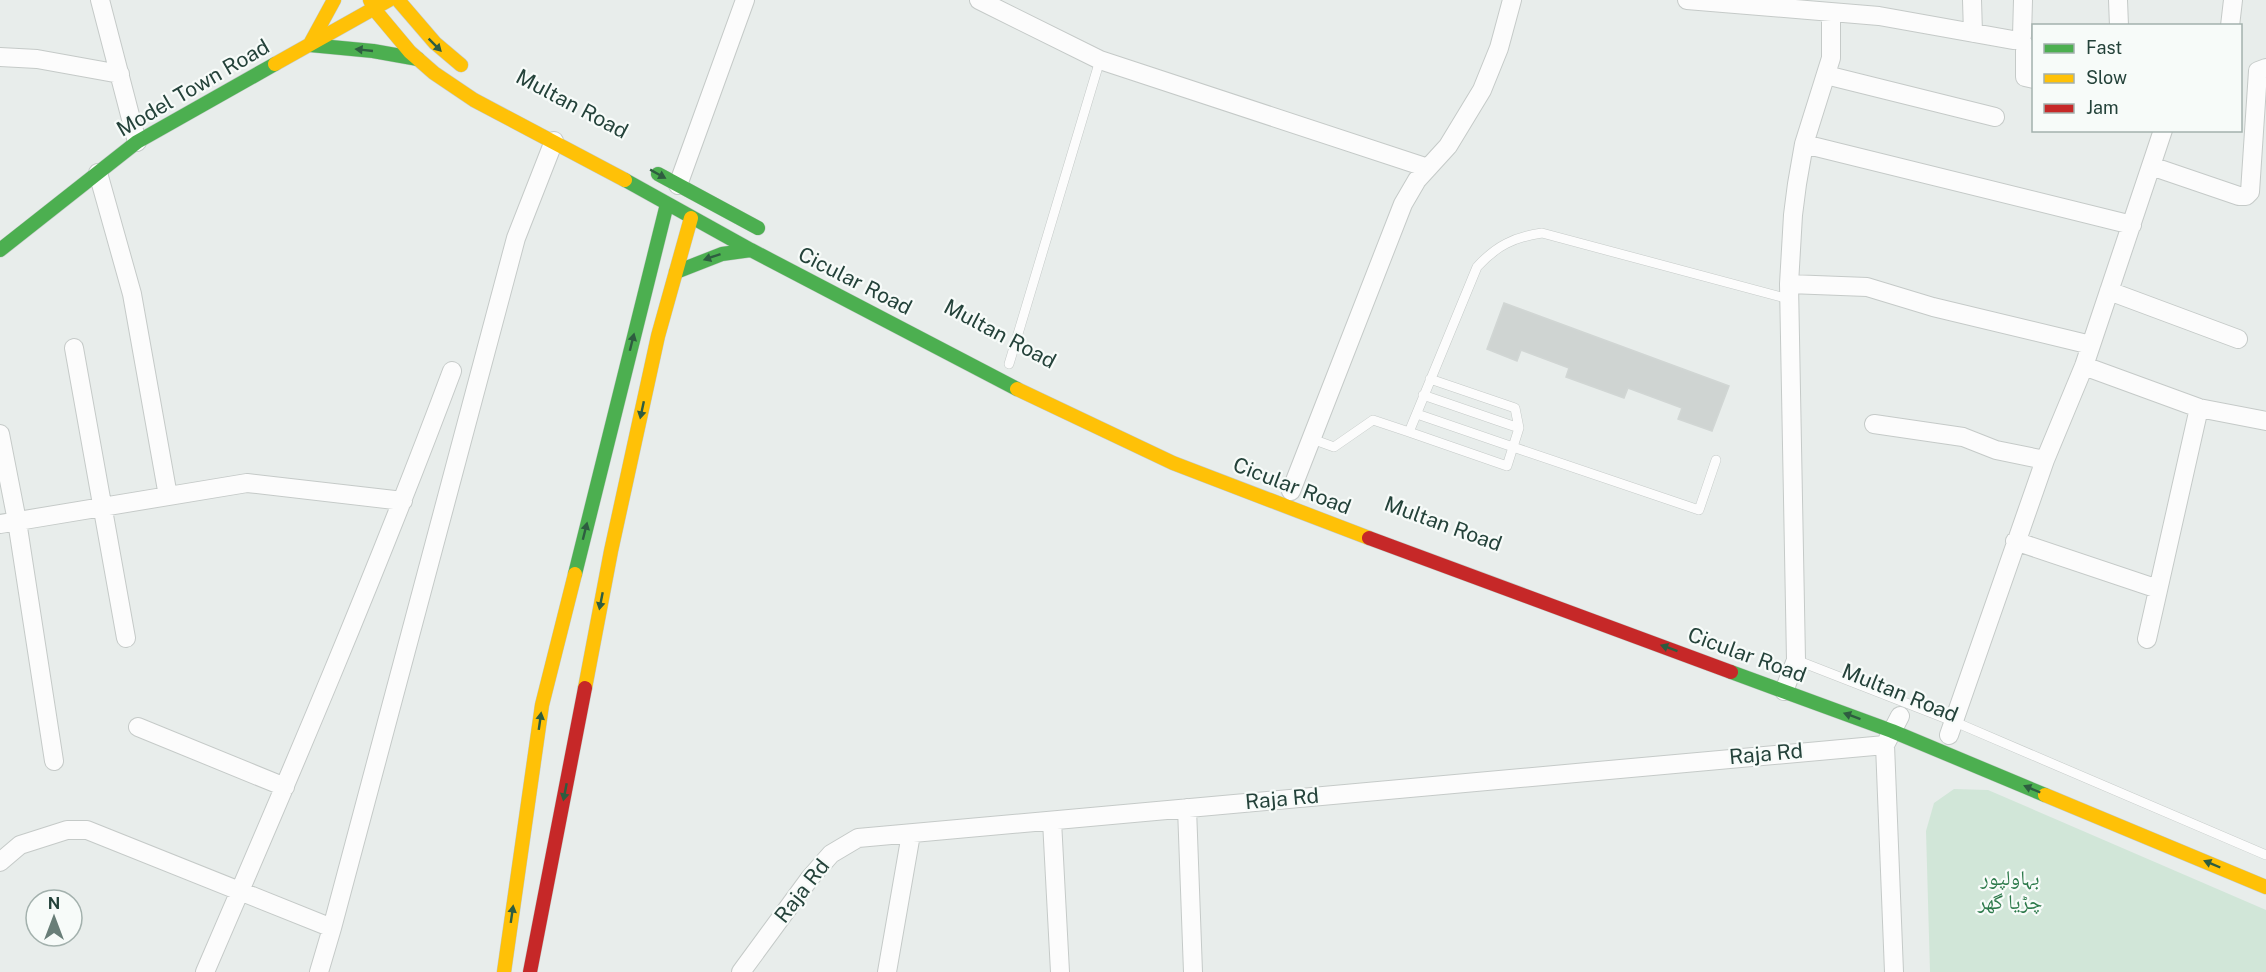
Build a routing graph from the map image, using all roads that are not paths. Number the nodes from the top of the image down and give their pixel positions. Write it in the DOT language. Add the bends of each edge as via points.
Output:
graph roads {
  1 [pos="100,0"];
  2 [pos="334,0"];
  3 [pos="389,0"];
  4 [pos="398,0"];
  5 [pos="745,0"];
  6 [pos="979,0"];
  7 [pos="1512,0"];
  8 [pos="1687,0"];
  9 [pos="1972,0"];
  10 [pos="2023,0"];
  11 [pos="2118,0"];
  12 [pos="2233,0"];
  13 [pos="372,5"];
  14 [pos="1878,8"];
  15 [pos="1831,12"];
  16 [pos="2119,24"];
  17 [pos="2230,24"];
  18 [pos="1974,33"];
  19 [pos="2019,39"];
  20 [pos="310,45"];
  21 [pos="0,57"];
  22 [pos="418,59"];
  23 [pos="1100,60"];
  24 [pos="2266,68"];
  25 [pos="471,72"];
  26 [pos="120,74"];
  27 [pos="1826,75"];
  28 [pos="2032,79"];
  29 [pos="1995,117"];
  30 [pos="2162,132"];
  31 [pos="554,141"];
  32 [pos="137,142"];
  33 [pos="1804,144"];
  34 [pos="643,165"];
  35 [pos="2151,166"];
  36 [pos="1428,168"];
  37 [pos="98,173"];
  38 [pos="678,185"];
  39 [pos="666,204"];
  40 [pos="691,218"];
  41 [pos="2132,225"];
  42 [pos="773,236"];
  43 [pos="0,250"];
  44 [pos="751,250"];
  45 [pos="676,272"];
  46 [pos="2109,291"];
  47 [pos="1789,292"];
  48 [pos="2238,339"];
  49 [pos="2091,345"];
  50 [pos="74,348"];
  51 [pos="1009,363"];
  52 [pos="2084,366"];
  53 [pos="452,370"];
  54 [pos="1430,379"];
  55 [pos="999,381"];
  56 [pos="1424,395"];
  57 [pos="2199,408"];
  58 [pos="1417,414"];
  59 [pos="2266,421"];
  60 [pos="1874,424"];
  61 [pos="1519,428"];
  62 [pos="1409,432"];
  63 [pos="0,434"];
  64 [pos="1312,439"];
  65 [pos="1513,447"];
  66 [pos="1716,460"];
  67 [pos="2045,460"];
  68 [pos="1291,491"];
  69 [pos="168,496"];
  70 [pos="403,501"];
  71 [pos="103,507"];
  72 [pos="8,522"];
  73 [pos="2015,541"];
  74 [pos="2158,589"];
  75 [pos="126,638"];
  76 [pos="2147,639"];
  77 [pos="1789,667"];
  78 [pos="1784,691"];
  79 [pos="138,728"];
  80 [pos="1897,728"];
  81 [pos="1951,732"];
  82 [pos="1982,749"];
  83 [pos="54,761"];
  84 [pos="285,787"];
  85 [pos="1186,808"];
  86 [pos="1052,821"];
  87 [pos="911,834"];
  88 [pos="2266,855"];
  89 [pos="0,862"];
  90 [pos="2266,869"];
  91 [pos="2266,887"];
  92 [pos="240,891"];
  93 [pos="332,928"];
  94 [pos="205,972"];
  95 [pos="319,972"];
  96 [pos="504,972"];
  97 [pos="530,972"];
  98 [pos="741,972"];
  99 [pos="887,972"];
  100 [pos="1059,972"];
  101 [pos="1193,972"];
  102 [pos="1894,972"];
  1 -- 26 [label="street"];
  2 -- 20 [label="main road"];
  3 -- 13 [label="main road, Model Town Road"];
  4 -- 25 [label="main road, one-way" via="441,50"];
  5 -- 38 [label="street"];
  6 -- 23 [label="street"];
  7 -- 36 [label="street" via="1482,90 1448,146"];
  8 -- 15 [label="street"];
  9 -- 18 [label="street"];
  10 -- 19 [label="street"];
  11 -- 16 [label="street"];
  12 -- 17 [label="street"];
  13 -- 20 [label="main road, Model Town Road"];
  13 -- 22 [label="main road, Cicular Road"];
  14 -- 15 [label="street"];
  14 -- 18 [label="street"];
  15 -- 27 [label="street" via="1831,58"];
  18 -- 19 [label="street"];
  19 -- 28 [label="street" via="2025,46 2025,77"];
  22 -- 20 [label="main road, one-way"];
  20 -- 32 [label="main road, Model Town Road"];
  21 -- 26 [label="street" via="37,59"];
  22 -- 31 [label="main road, Cicular Road" via="474,100"];
  23 -- 36 [label="street"];
  23 -- 51 [label="lane"];
  24 -- 35 [label="street" via="2258,71 2250,192 2246,196"];
  26 -- 32 [label="street"];
  27 -- 29 [label="street"];
  27 -- 33 [label="street"];
  30 -- 35 [label="street"];
  31 -- 39 [label="main road, Cicular Road"];
  31 -- 93 [label="street" via="516,238"];
  32 -- 37 [label="main road, Model Town Road"];
  33 -- 41 [label="street"];
  33 -- 47 [label="street" via="1793,215"];
  34 -- 38 [label="main road, Multan Road, one-way"];
  35 -- 41 [label="street"];
  36 -- 64 [label="street" via="1403,204"];
  37 -- 43 [label="main road, Model Town Road"];
  37 -- 69 [label="street" via="132,294"];
  38 -- 42 [label="main road, Multan Road"];
  39 -- 40 [label="main road, Cicular Road"];
  96 -- 39 [label="main road, one-way" via="542,705"];
  40 -- 44 [label="main road, Cicular Road"];
  40 -- 45 [label="main road"];
  41 -- 46 [label="street"];
  44 -- 45 [label="main road, one-way" via="722,254"];
  44 -- 55 [label="main road, Cicular Road"];
  45 -- 97 [label="main road, one-way" via="658,336 611,551"];
  46 -- 48 [label="street"];
  46 -- 49 [label="street"];
  47 -- 49 [label="street" via="1867,287 1933,308"];
  47 -- 54 [label="lane" via="1542,233 1528,235 1498,246 1477,267"];
  47 -- 77 [label="street"];
  49 -- 52 [label="street"];
  50 -- 71 [label="street"];
  51 -- 55 [label="main road"];
  52 -- 57 [label="street"];
  52 -- 67 [label="street"];
  53 -- 70 [label="street"];
  54 -- 56 [label="lane"];
  54 -- 61 [label="lane" via="1515,408"];
  78 -- 55 [label="main road, Cicular Road, one-way" via="1272,502 1173,462"];
  56 -- 58 [label="lane"];
  56 -- 61 [label="lane"];
  57 -- 59 [label="street"];
  57 -- 74 [label="street"];
  58 -- 62 [label="lane"];
  58 -- 65 [label="lane"];
  60 -- 67 [label="street" via="1963,437 1996,450"];
  61 -- 65 [label="lane"];
  62 -- 64 [label="lane" via="1373,420 1334,447"];
  62 -- 65 [label="lane" via="1507,466"];
  63 -- 72 [label="street"];
  64 -- 68 [label="street"];
  65 -- 66 [label="lane" via="1700,510"];
  67 -- 73 [label="street"];
  69 -- 70 [label="street" via="247,483"];
  69 -- 71 [label="street"];
  70 -- 84 [label="street"];
  71 -- 72 [label="street"];
  71 -- 75 [label="street"];
  72 -- 83 [label="street"];
  73 -- 74 [label="street"];
  73 -- 81 [label="street"];
  74 -- 76 [label="street"];
  77 -- 78 [label="street"];
  77 -- 80 [label="main road, Multan Road"];
  77 -- 81 [label="lane"];
  80 -- 78 [label="main road, Cicular Road, one-way"];
  79 -- 84 [label="street"];
  80 -- 85 [label="street, Raja Rd" via="1847,747"];
  91 -- 80 [label="main road, Cicular Road, one-way"];
  80 -- 102 [label="street"];
  81 -- 88 [label="lane"];
  82 -- 90 [label="main road"];
  84 -- 92 [label="street"];
  85 -- 86 [label="street, Raja Rd"];
  85 -- 101 [label="street"];
  86 -- 87 [label="street, Raja Rd"];
  86 -- 100 [label="street"];
  87 -- 98 [label="street, Raja Rd" via="858,838 831,854"];
  87 -- 99 [label="street"];
  89 -- 92 [label="street" via="20,845 67,830 87,830"];
  92 -- 93 [label="street"];
  92 -- 94 [label="street"];
  93 -- 95 [label="street"];
}
